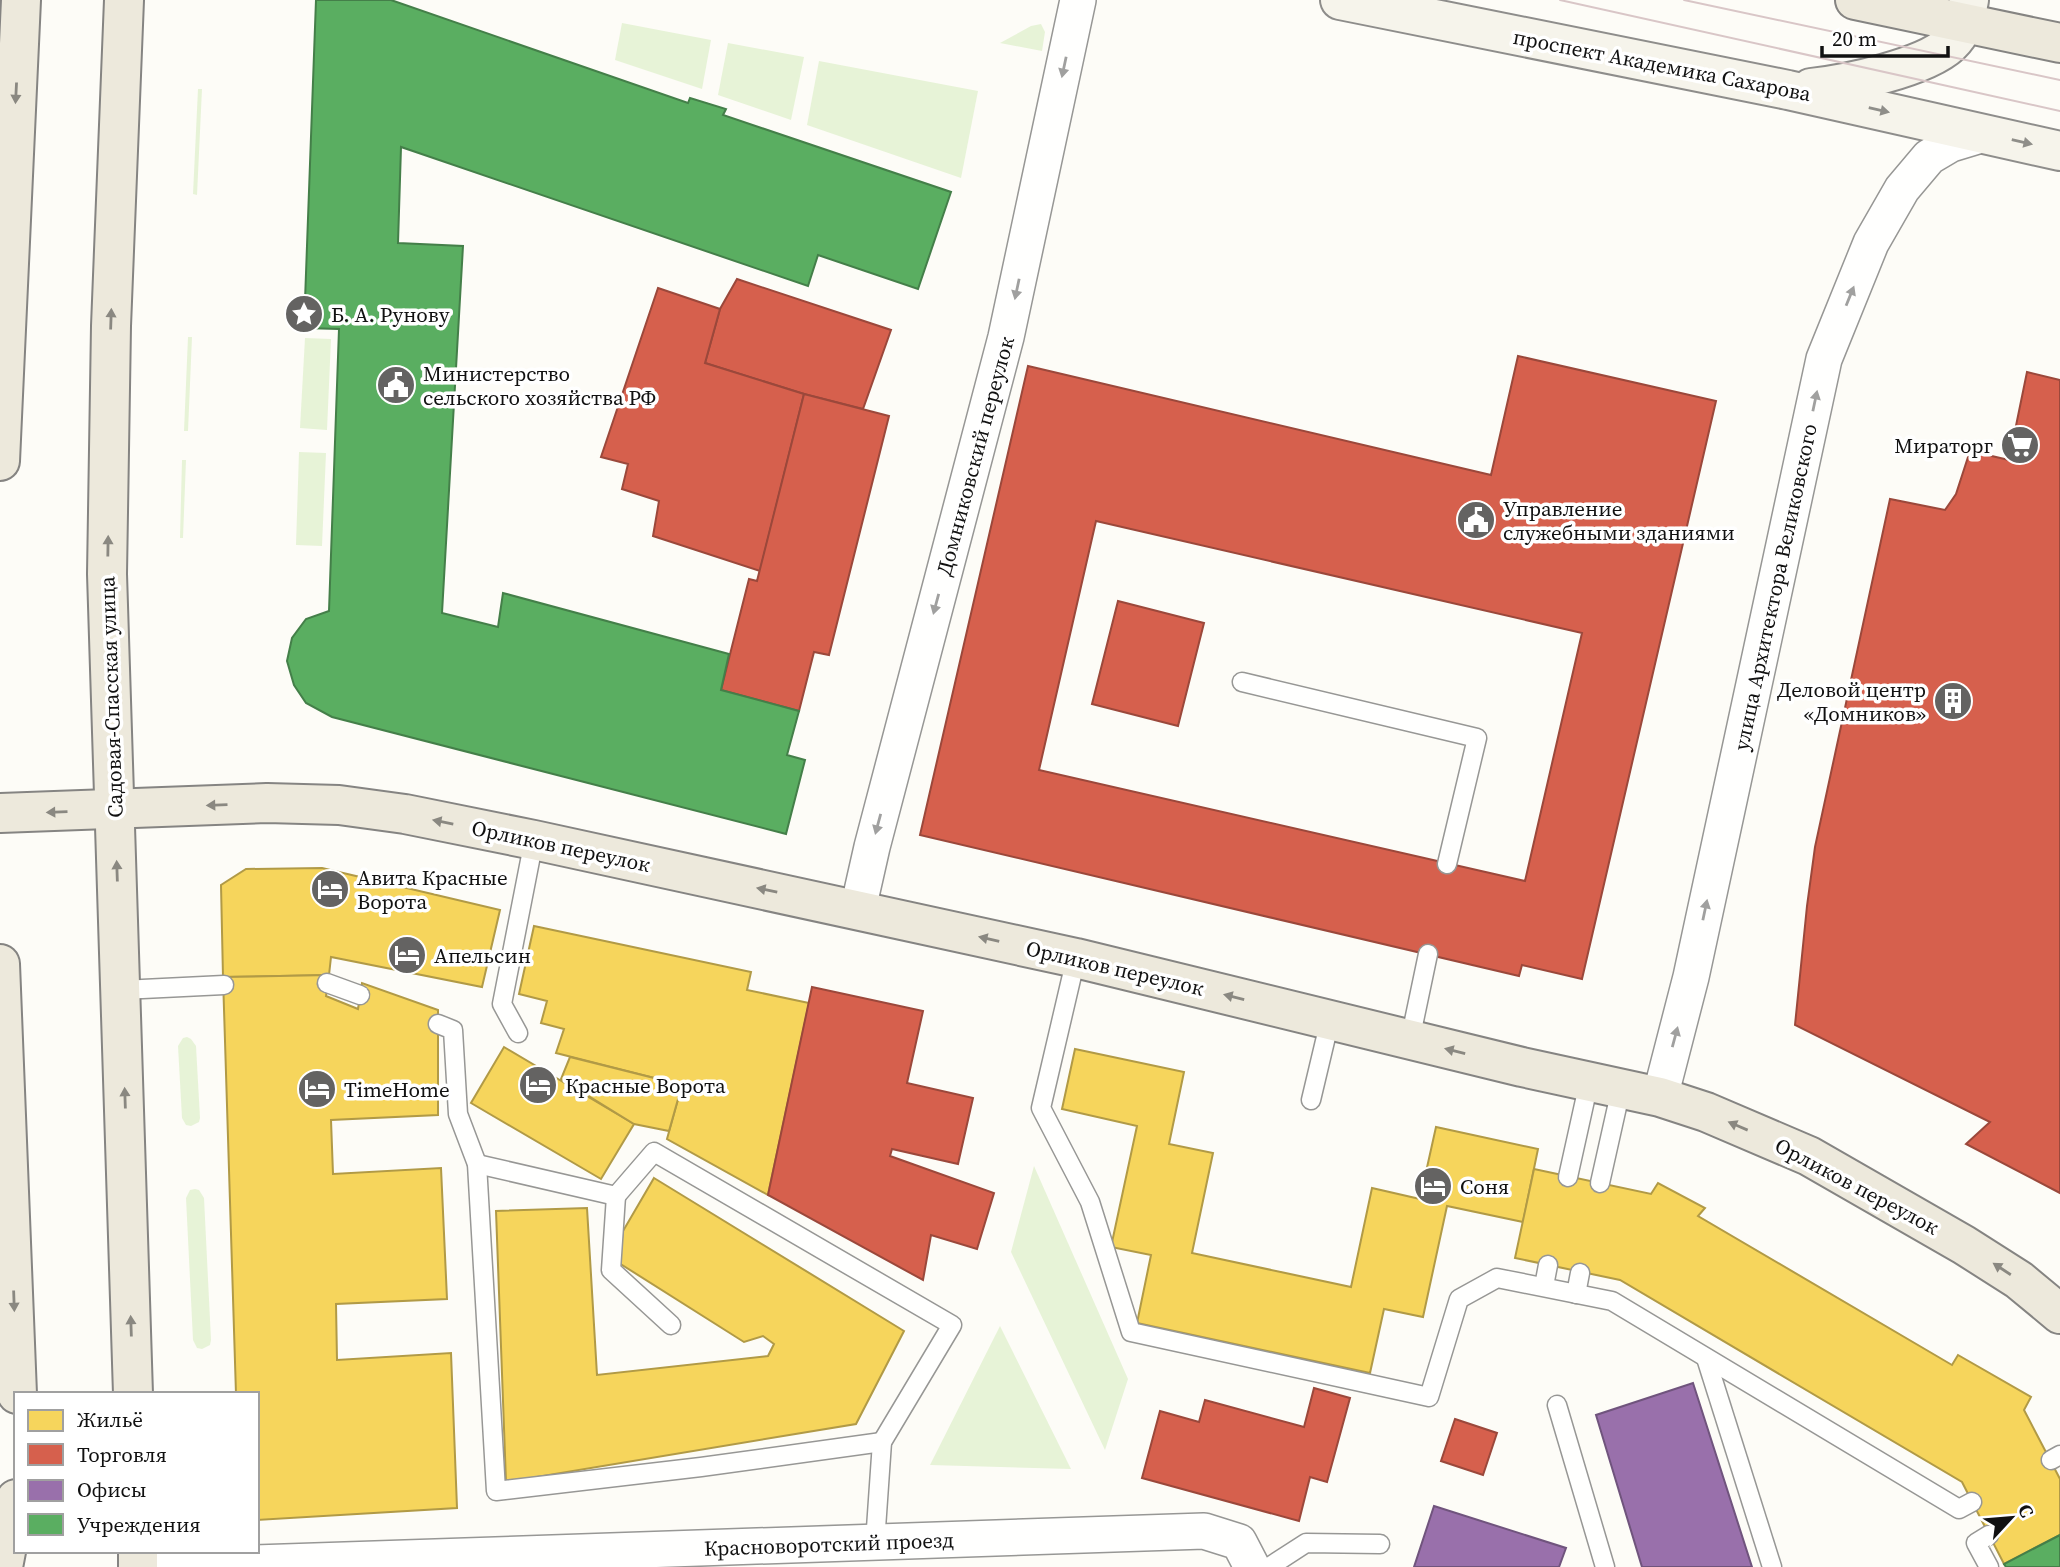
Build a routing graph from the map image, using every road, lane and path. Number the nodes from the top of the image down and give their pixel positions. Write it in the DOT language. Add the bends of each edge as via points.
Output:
graph roads {
  1 [pos="124,0"];
  2 [pos="1078,0"];
  3 [pos="1340,0"];
  4 [pos="1855,0"];
  5 [pos="1967,11"];
  6 [pos="13,24"];
  7 [pos="2060,43"];
  8 [pos="1788,90"];
  9 [pos="1984,134"];
  10 [pos="2060,151"];
  11 [pos="0,461"];
  12 [pos="1242,682"];
  13 [pos="114,810"];
  14 [pos="0,813"];
  15 [pos="534,840"];
  16 [pos="1447,864"];
  17 [pos="859,909"];
  18 [pos="1429,954"];
  19 [pos="1076,958"];
  20 [pos="0,964"];
  21 [pos="327,983"];
  22 [pos="224,985"];
  23 [pos="122,990"];
  24 [pos="360,995"];
  25 [pos="1330,1020"];
  26 [pos="438,1024"];
  27 [pos="518,1033"];
  28 [pos="1410,1040"];
  29 [pos="1605,1085"];
  30 [pos="1660,1097"];
  31 [pos="1311,1100"];
  32 [pos="477,1164"];
  33 [pos="1568,1177"];
  34 [pos="1600,1183"];
  35 [pos="616,1196"];
  36 [pos="6,1245"];
  37 [pos="1548,1265"];
  38 [pos="1580,1272"];
  39 [pos="1544,1286"];
  40 [pos="1576,1294"];
  41 [pos="2059,1311"];
  42 [pos="671,1325"];
  43 [pos="1706,1358"];
  44 [pos="17,1392"];
  45 [pos="133,1392"];
  46 [pos="1557,1405"];
  47 [pos="882,1442"];
  48 [pos="1972,1502"];
  49 [pos="14,1509"];
  50 [pos="1989,1535"];
  51 [pos="875,1543"];
  52 [pos="1380,1544"];
  53 [pos="610,1559"];
  54 [pos="3,1567"];
  55 [pos="138,1567"];
  56 [pos="1252,1567"];
  57 [pos="1269,1567"];
  58 [pos="1605,1567"];
  59 [pos="1772,1567"];
  60 [pos="1989,1567"];
  13 -- 1 [label="main road, Садовая-Спасская улица, one-way" via="107,574"];
  2 -- 17 [label="street, Домниковский переулок, one-way" via="1006,337"];
  3 -- 8 [label="main road, проспект Академика Сахарова"];
  4 -- 5 [label="main road"];
  5 -- 7 [label="main road"];
  5 -- 8 [label="main road" via="1951,43 1937,54 1841,85"];
  6 -- 11 [label="main road, one-way"];
  8 -- 9 [label="main road, проспект Академика Сахарова, one-way"];
  9 -- 10 [label="main road, проспект Академика Сахарова, one-way"];
  30 -- 9 [label="street, улица Архитектора Великовского, one-way" via="1691,977 1824,359 1871,243 1902,189 1929,157 1951,144"];
  12 -- 16 [label="lane" via="1478,738"];
  13 -- 14 [label="main road, Орликов переулок, one-way"];
  15 -- 13 [label="main road, Орликов переулок, one-way" via="339,805 267,803"];
  23 -- 13 [label="main road, Садовая-Спасская улица, one-way"];
  17 -- 15 [label="main road, Орликов переулок, one-way"];
  15 -- 27 [label="lane" via="502,1004"];
  19 -- 17 [label="main road, Орликов переулок, one-way"];
  18 -- 28 [label="lane"];
  25 -- 19 [label="main road, Орликов переулок, one-way"];
  19 -- 39 [label="lane" via="1041,1108 1090,1202 1131,1332 1429,1397 1459,1299 1497,1278"];
  20 -- 36 [label="main road"];
  21 -- 24 [label="lane"];
  22 -- 23 [label="lane"];
  45 -- 23 [label="main road, Садовая-Спасская улица, one-way"];
  25 -- 28 [label="main road, Орликов переулок"];
  25 -- 31 [label="lane"];
  26 -- 32 [label="lane" via="453,1030 458,1114"];
  29 -- 28 [label="main road, Орликов переулок, one-way"];
  29 -- 30 [label="main road, Орликов переулок"];
  29 -- 33 [label="lane"];
  29 -- 34 [label="lane"];
  41 -- 30 [label="main road, Орликов переулок, one-way" via="1964,1245 1809,1156"];
  32 -- 35 [label="lane"];
  32 -- 47 [label="lane" via="496,1491"];
  35 -- 42 [label="lane" via="611,1270"];
  35 -- 47 [label="lane" via="654,1152 952,1325"];
  36 -- 44 [label="main road, one-way"];
  37 -- 39 [label="lane"];
  38 -- 40 [label="lane"];
  39 -- 40 [label="lane"];
  40 -- 43 [label="lane" via="1612,1301"];
  43 -- 48 [label="lane" via="1958,1509"];
  43 -- 59 [label="lane"];
  46 -- 58 [label="lane"];
  47 -- 51 [label="lane"];
  49 -- 54 [label="main road"];
  50 -- 60 [label="lane" via="1976,1542"];
  51 -- 53 [label="street, Красноворотский проезд"];
  51 -- 56 [label="street, Красноворотский проезд" via="1204,1531 1239,1542"];
  52 -- 57 [label="lane" via="1306,1543"];
  53 -- 55 [label="street, Красноворотский проезд"];
}
